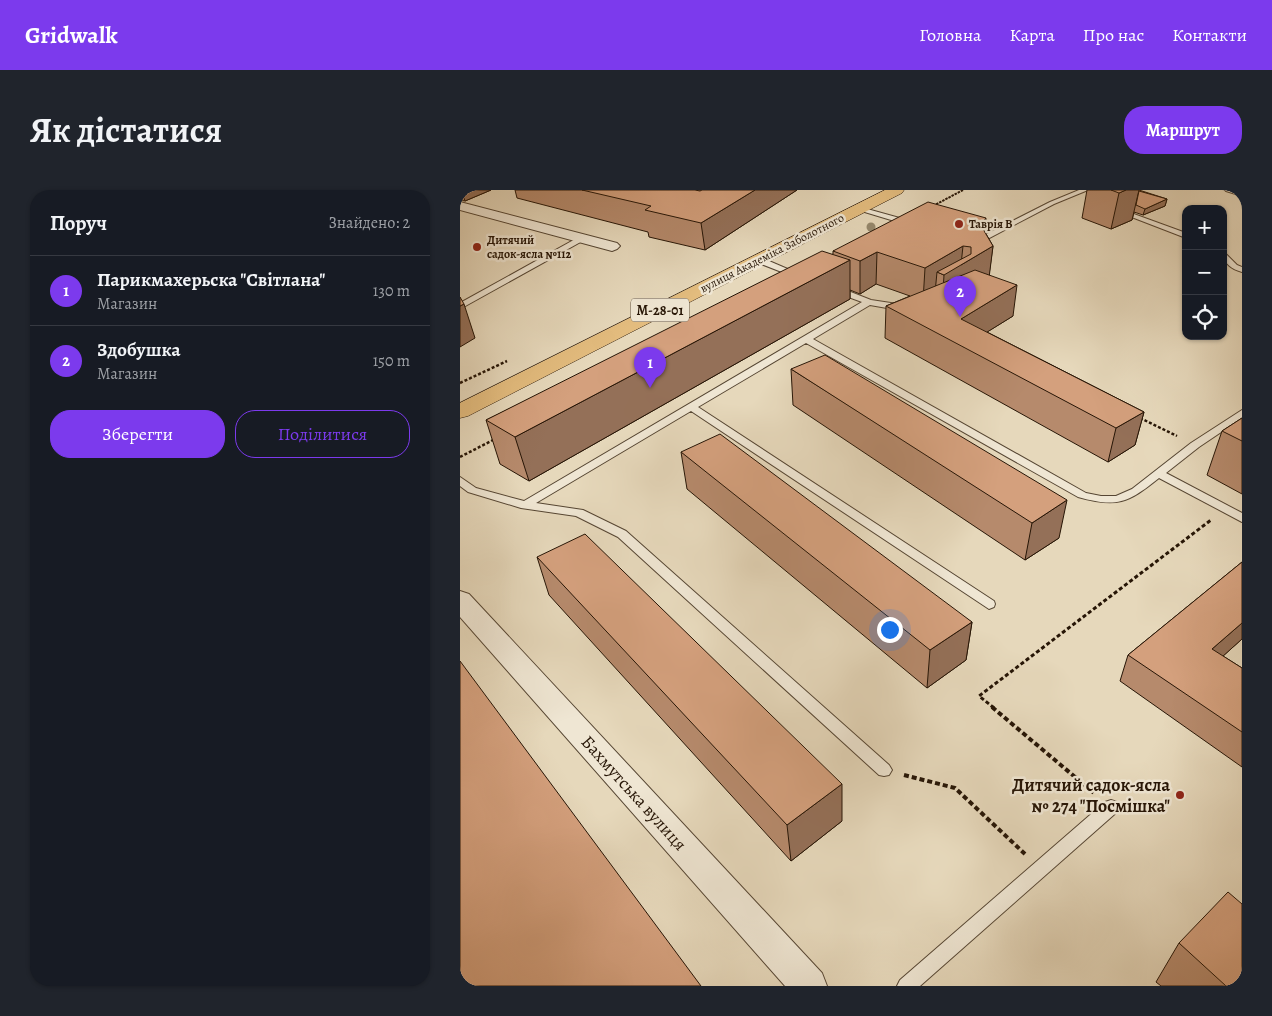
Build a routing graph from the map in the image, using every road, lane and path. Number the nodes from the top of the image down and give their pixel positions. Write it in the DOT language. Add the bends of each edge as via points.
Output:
graph roads {
  1 [pos="897,190"];
  2 [pos="963,190"];
  3 [pos="1228,190"];
  4 [pos="1085,194"];
  5 [pos="1242,194"];
  6 [pos="460,206"];
  7 [pos="1112,208"];
  8 [pos="860,209"];
  9 [pos="902,222"];
  10 [pos="920,227"];
  11 [pos="1182,234"];
  12 [pos="582,239"];
  13 [pos="964,240"];
  14 [pos="612,246"];
  15 [pos="1227,258"];
  16 [pos="759,260"];
  17 [pos="1242,270"];
  18 [pos="810,279"];
  19 [pos="827,286"];
  20 [pos="869,302"];
  21 [pos="460,306"];
  22 [pos="917,310"];
  23 [pos="806,339"];
  24 [pos="691,407"];
  25 [pos="460,411"];
  26 [pos="1242,413"];
  27 [pos="1132,415"];
  28 [pos="495,439"];
  29 [pos="1196,446"];
  30 [pos="460,457"];
  31 [pos="1159,474"];
  32 [pos="460,480"];
  33 [pos="525,504"];
  34 [pos="1225,510"];
  35 [pos="1242,518"];
  36 [pos="460,600"];
  37 [pos="989,604"];
  38 [pos="884,770"];
  39 [pos="1111,807"];
  40 [pos="1040,868"];
  41 [pos="809,986"];
  42 [pos="906,986"];
  1 -- 8 [label="highway, вулиця Академіка Заболотного / М-28-01"];
  2 -- 9 [label="path"];
  3 -- 5 [label="lane"];
  4 -- 13 [label="lane" via="1052,203 973,243"];
  6 -- 12 [label="street"];
  7 -- 11 [label="lane"];
  8 -- 9 [label="lane"];
  8 -- 16 [label="highway, вулиця Академіка Заболотного / М-28-01"];
  9 -- 10 [label="lane"];
  12 -- 14 [label="street"];
  12 -- 21 [label="lane"];
  15 -- 17 [label="lane" via="1234,267"];
  16 -- 18 [label="lane"];
  16 -- 25 [label="highway, вулиця Академіка Заболотного / М-28-01"];
  19 -- 20 [label="lane"];
  20 -- 22 [label="lane"];
  20 -- 23 [label="lane"];
  23 -- 24 [label="lane"];
  23 -- 31 [label="lane" via="1082,495 1101,500 1118,499 1136,491"];
  24 -- 33 [label="lane"];
  24 -- 37 [label="lane"];
  26 -- 29 [label="lane"];
  27 -- 29 [label="path"];
  28 -- 30 [label="path"];
  29 -- 31 [label="lane"];
  31 -- 34 [label="lane"];
  32 -- 33 [label="lane" via="472,490"];
  33 -- 38 [label="lane" via="579,513 622,534"];
  34 -- 35 [label="lane"];
  34 -- 39 [label="path" via="979,696"];
  36 -- 41 [label="street, Бахмутська вулиця"];
  38 -- 40 [label="path" via="956,788"];
  39 -- 40 [label="lane"];
  40 -- 42 [label="lane"];
}
